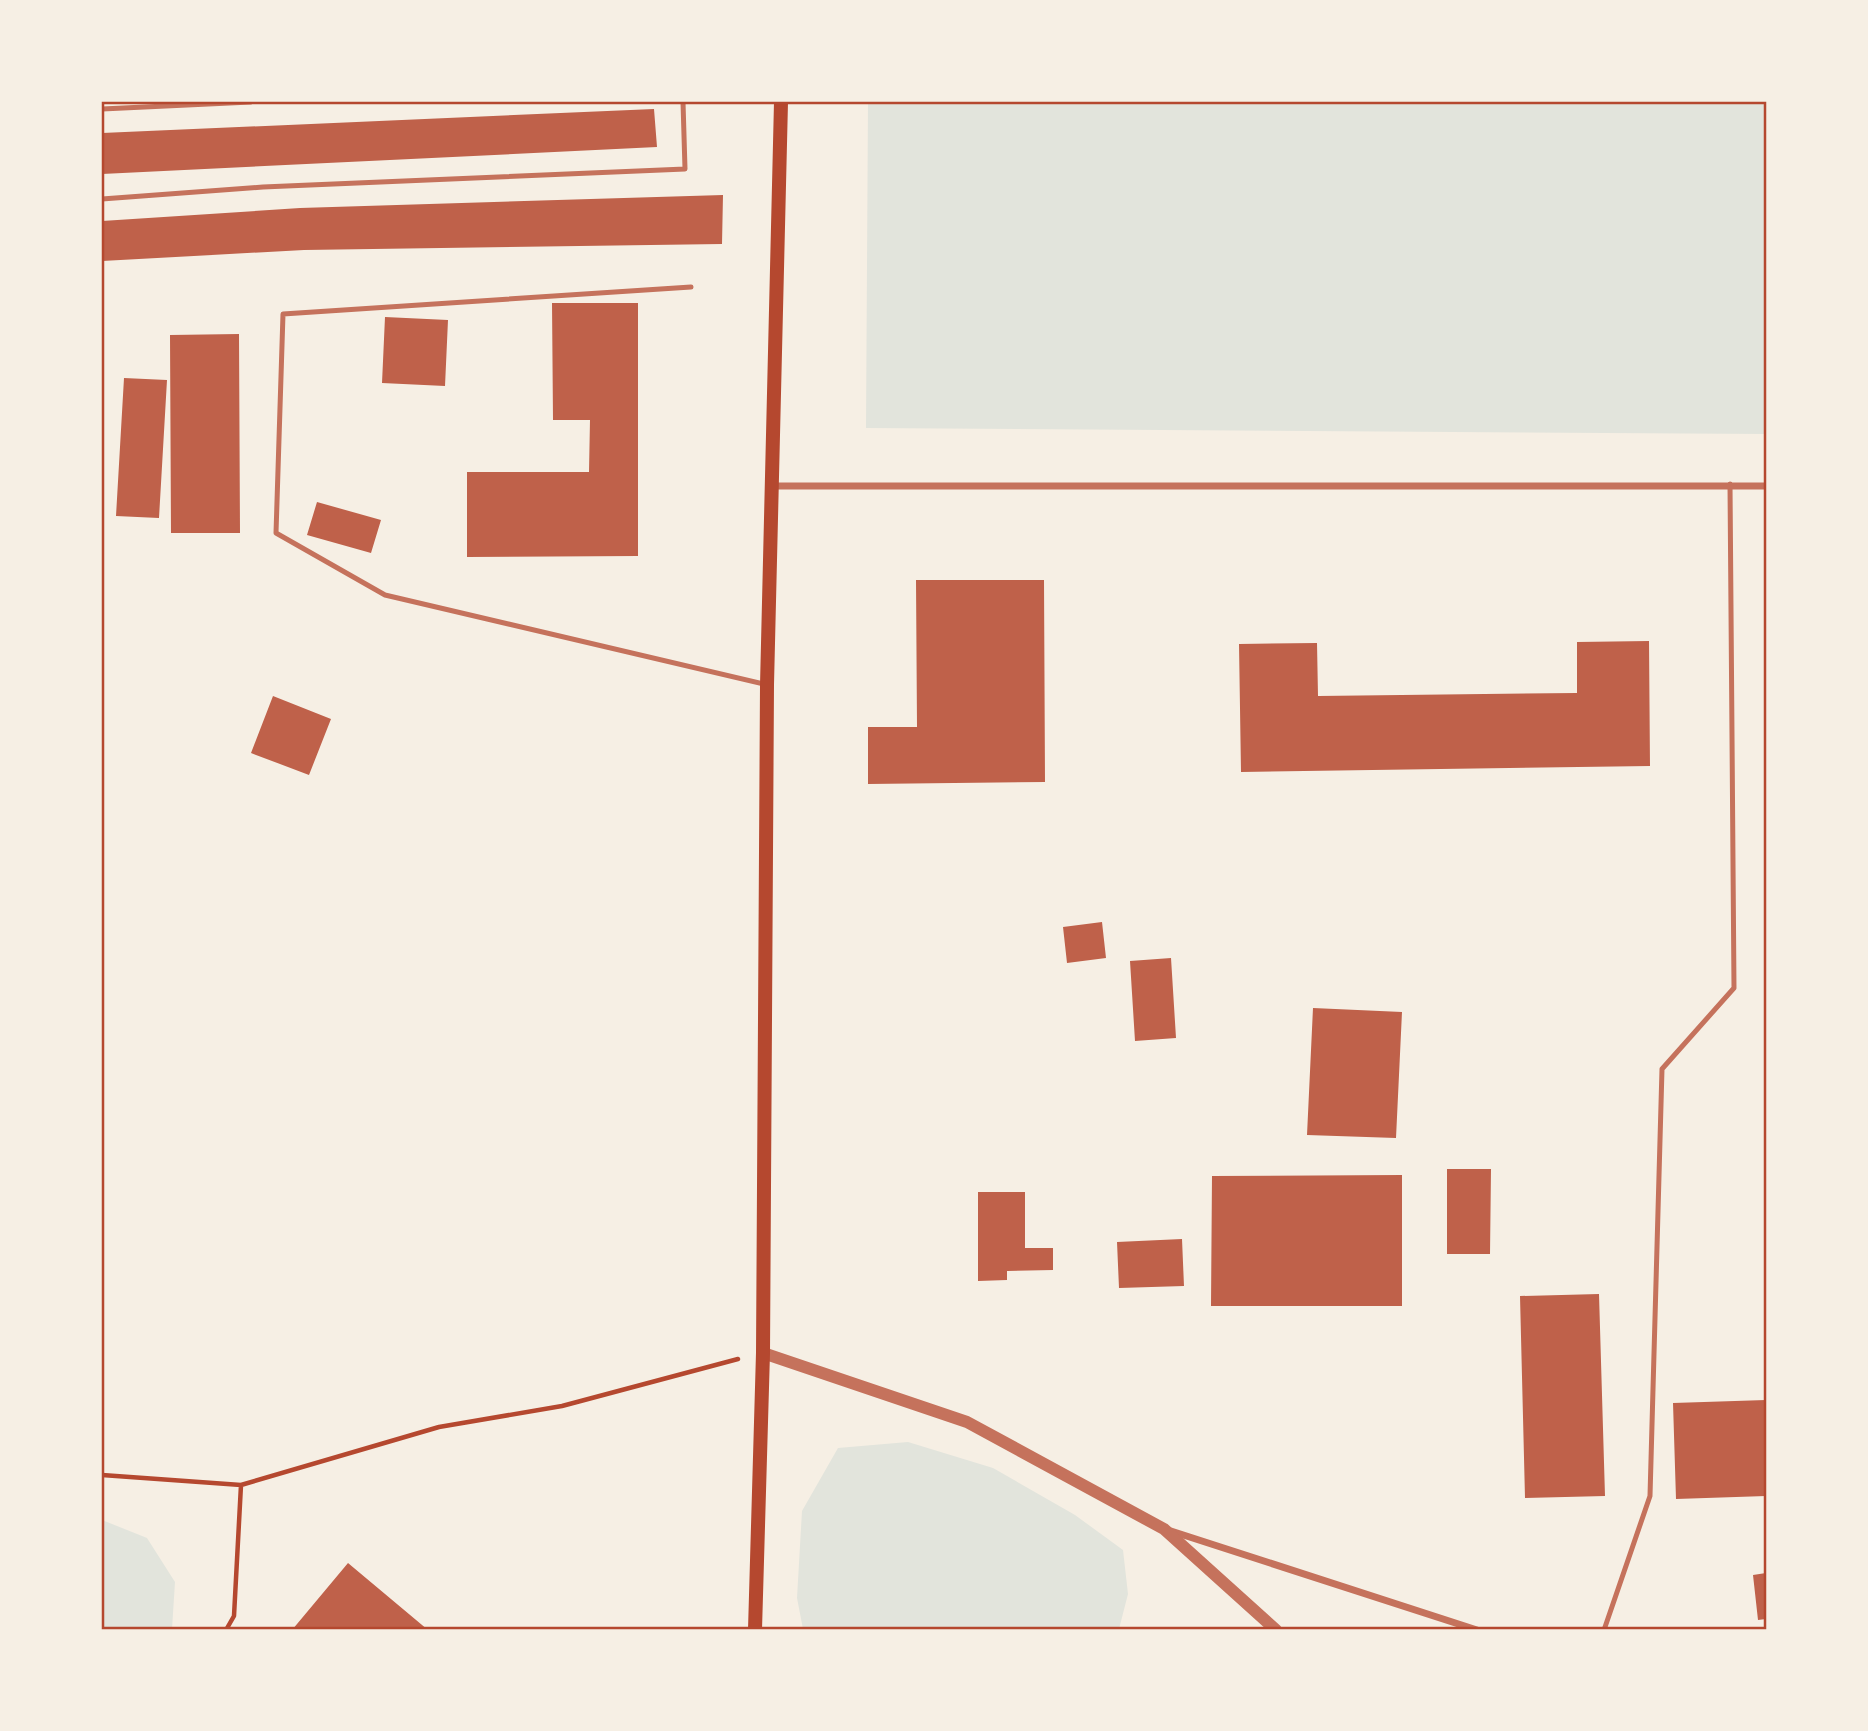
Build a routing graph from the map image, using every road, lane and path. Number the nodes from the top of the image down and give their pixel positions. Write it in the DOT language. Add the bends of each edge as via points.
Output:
graph roads {
  1 [pos="251,102"];
  2 [pos="684,102"];
  3 [pos="781,102"];
  4 [pos="102,109"];
  5 [pos="102,199"];
  6 [pos="691,287"];
  7 [pos="1730,485"];
  8 [pos="772,486"];
  9 [pos="1766,486"];
  10 [pos="767,685"];
  11 [pos="762,1353"];
  12 [pos="102,1475"];
  13 [pos="241,1485"];
  14 [pos="1164,1529"];
  15 [pos="226,1629"];
  16 [pos="755,1629"];
  17 [pos="1276,1629"];
  18 [pos="1477,1629"];
  19 [pos="1604,1629"];
  1 -- 4 [label="lane"];
  2 -- 5 [label="lane" via="685,169 263,187"];
  3 -- 8 [label="main road"];
  6 -- 10 [label="lane" via="283,314 276,533 385,595"];
  7 -- 8 [label="street"];
  7 -- 9 [label="street"];
  7 -- 19 [label="lane" via="1734,988 1662,1069 1650,1496"];
  8 -- 10 [label="main road"];
  10 -- 11 [label="main road"];
  11 -- 13 [label="path" via="562,1406 439,1427"];
  11 -- 14 [label="street" via="967,1422"];
  11 -- 16 [label="main road"];
  12 -- 13 [label="path"];
  13 -- 15 [label="path" via="234,1616"];
  14 -- 17 [label="street"];
  14 -- 18 [label="street"];
}
